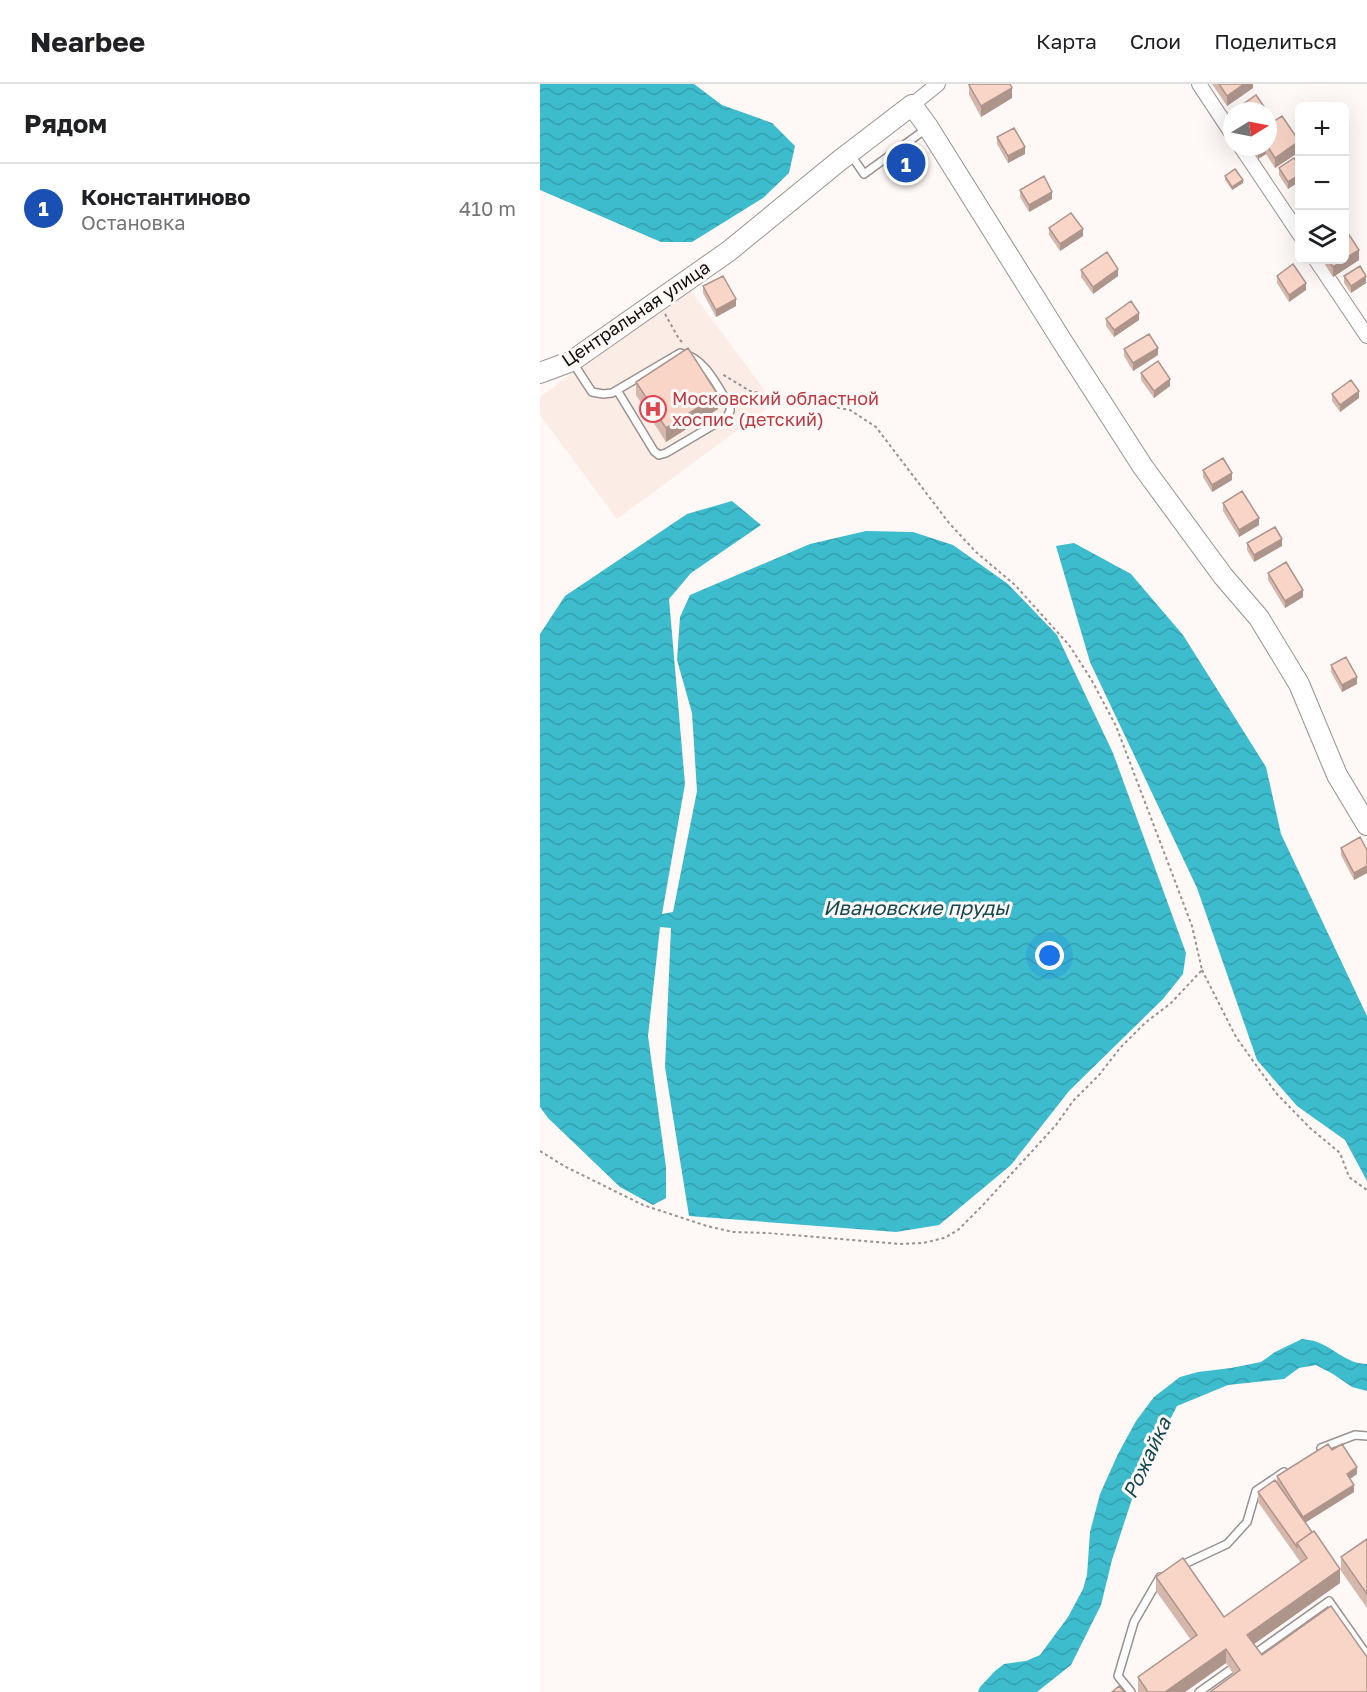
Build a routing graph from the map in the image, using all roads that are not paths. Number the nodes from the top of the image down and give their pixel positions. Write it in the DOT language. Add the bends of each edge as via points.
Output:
graph roads {
  1 [pos="937,84"];
  2 [pos="1199,84"];
  3 [pos="912,105"];
  4 [pos="1223,120"];
  5 [pos="928,128"];
  6 [pos="1247,156"];
  7 [pos="844,157"];
  8 [pos="1295,229"];
  9 [pos="1319,264"];
  10 [pos="1367,336"];
  11 [pos="572,361"];
  12 [pos="540,373"];
  13 [pos="617,390"];
  14 [pos="1367,825"];
  15 [pos="1367,1436"];
  16 [pos="1311,1454"];
  17 [pos="1293,1467"];
  18 [pos="1173,1569"];
  19 [pos="1162,1574"];
  20 [pos="1252,1655"];
  21 [pos="1367,1655"];
  22 [pos="1230,1670"];
  23 [pos="1131,1692"];
  24 [pos="1199,1692"];
  1 -- 3 [label="street"];
  2 -- 4 [label="street"];
  3 -- 5 [label="street"];
  3 -- 7 [label="street, Центральная улица"];
  5 -- 7 [label="lane" via="864,174"];
  5 -- 14 [label="street" via="1143,467 1259,618 1299,684 1337,775"];
  6 -- 8 [label="street"];
  7 -- 11 [label="street, Центральная улица" via="729,251"];
  9 -- 10 [label="street"];
  11 -- 12 [label="street, Центральная улица"];
  11 -- 13 [label="lane" via="592,392"];
  13 -- 13 [label="lane" via="680,353 688,354 704,366 730,411 727,417 659,454"];
  15 -- 16 [label="lane" via="1355,1435"];
  17 -- 18 [label="lane" via="1256,1491 1247,1522 1227,1544"];
  19 -- 23 [label="lane" via="1134,1622 1118,1676"];
  20 -- 21 [label="lane" via="1329,1601"];
  22 -- 24 [label="lane"];
}
